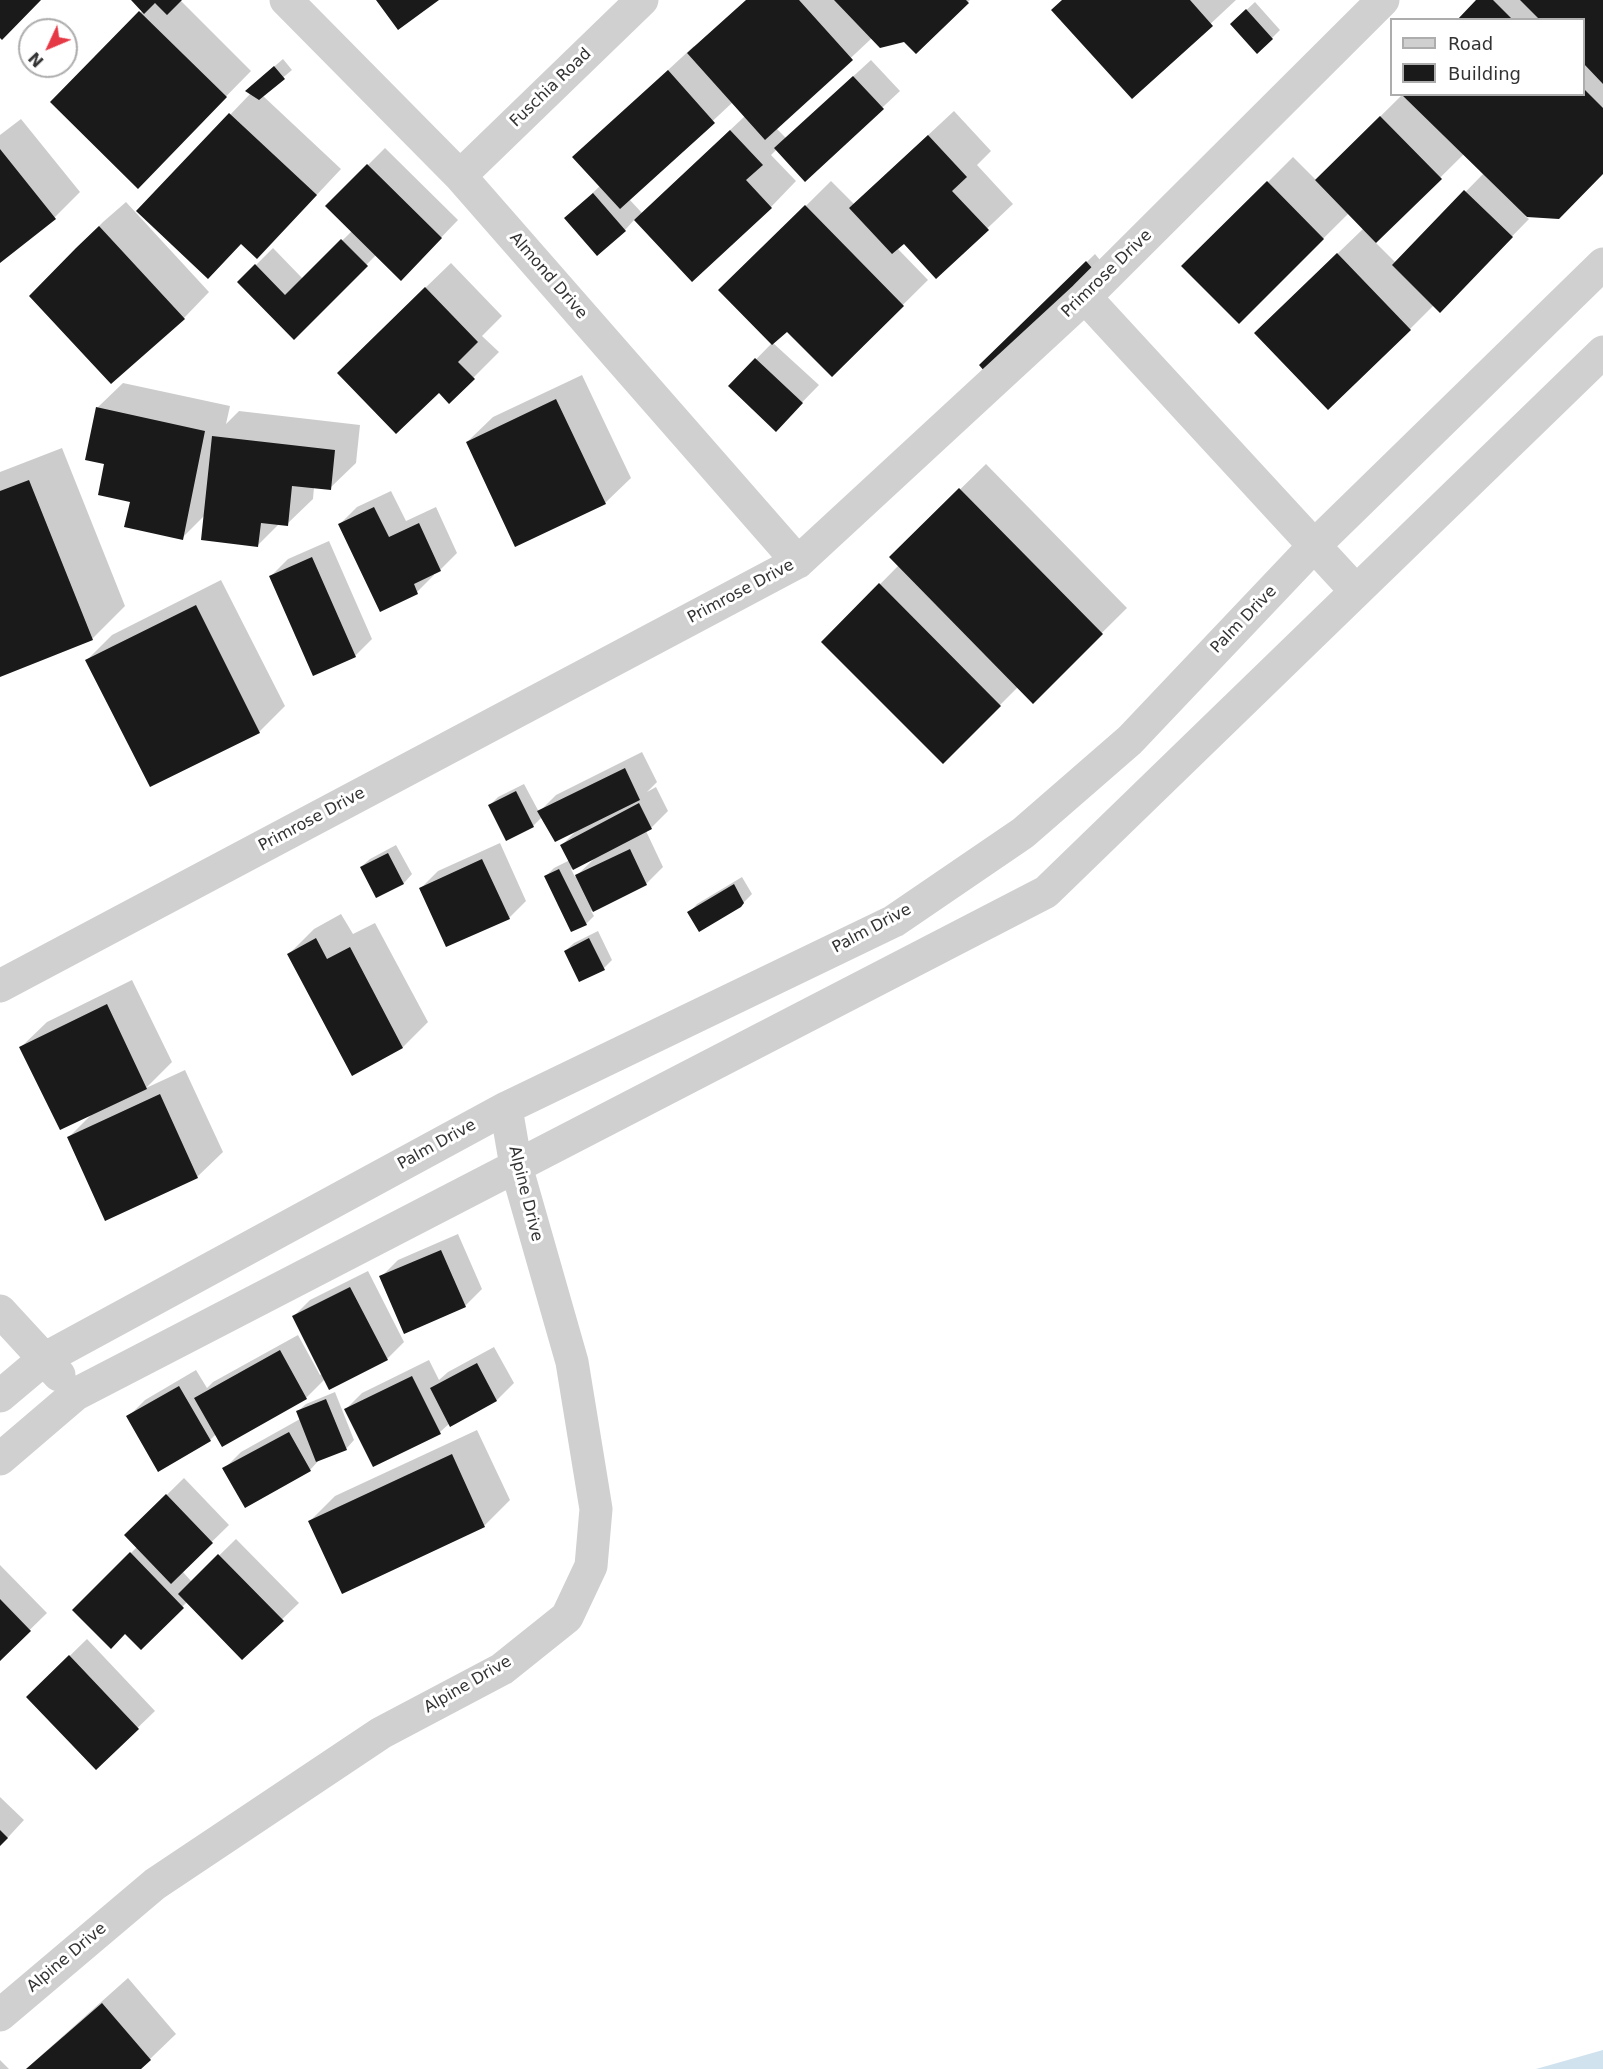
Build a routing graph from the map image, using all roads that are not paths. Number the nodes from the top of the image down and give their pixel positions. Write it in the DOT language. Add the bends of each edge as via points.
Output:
graph roads {
  1 [pos="286,0"];
  2 [pos="642,0"];
  3 [pos="1383,0"];
  4 [pos="460,176"];
  5 [pos="1603,264"];
  6 [pos="1085,297"];
  7 [pos="1603,352"];
  8 [pos="1314,546"];
  9 [pos="798,562"];
  10 [pos="1356,591"];
  11 [pos="0,986"];
  12 [pos="506,1108"];
  13 [pos="516,1167"];
  14 [pos="0,1311"];
  15 [pos="44,1359"];
  16 [pos="76,1394"];
  17 [pos="0,1396"];
  18 [pos="0,1459"];
  19 [pos="0,2015"];
  1 -- 4 [label="street, Almond Drive"];
  2 -- 4 [label="street, Fuschia Road"];
  3 -- 6 [label="street, Primrose Drive"];
  4 -- 9 [label="street, Almond Drive"];
  5 -- 8 [label="street, Palm Drive"];
  6 -- 8 [label="street"];
  6 -- 9 [label="street, Primrose Drive"];
  7 -- 10 [label="street"];
  8 -- 10 [label="street"];
  8 -- 12 [label="street, Palm Drive" via="1130,740 1023,833 894,921"];
  9 -- 11 [label="street, Primrose Drive"];
  10 -- 13 [label="street" via="1047,892"];
  12 -- 13 [label="street, Alpine Drive"];
  12 -- 15 [label="street, Palm Drive"];
  13 -- 16 [label="street"];
  13 -- 19 [label="street, Alpine Drive" via="572,1362 596,1509 591,1566 567,1617 502,1669 381,1732 155,1884"];
  14 -- 15 [label="street"];
  15 -- 16 [label="street"];
  15 -- 17 [label="street, Palm Drive"];
  16 -- 18 [label="street"];
}
